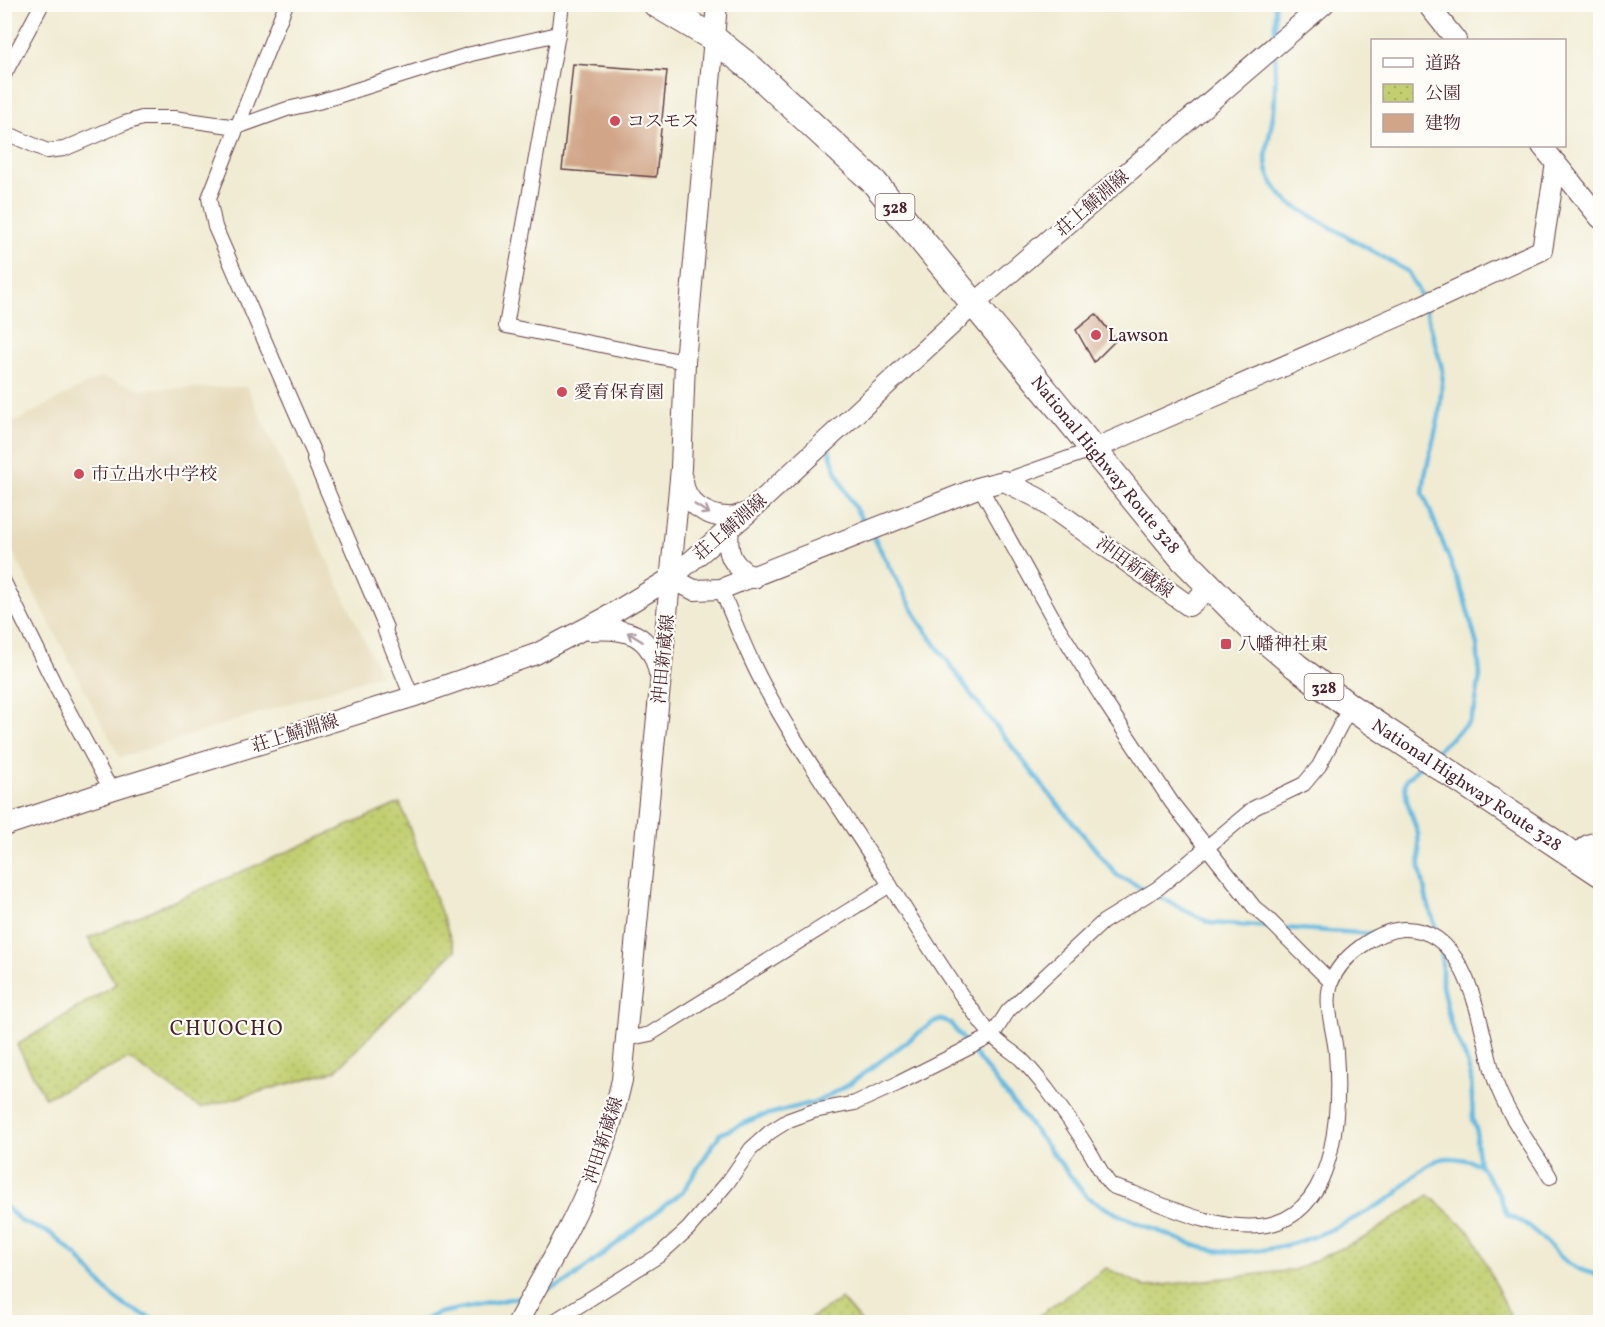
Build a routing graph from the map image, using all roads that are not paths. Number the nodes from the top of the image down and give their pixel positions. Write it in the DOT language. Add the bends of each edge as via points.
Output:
graph roads {
  1 [pos="42,4"];
  2 [pos="286,4"];
  3 [pos="562,4"];
  4 [pos="656,4"];
  5 [pos="717,4"];
  6 [pos="1324,4"];
  7 [pos="1427,4"];
  8 [pos="558,33"];
  9 [pos="713,38"];
  10 [pos="1455,39"];
  11 [pos="4,75"];
  12 [pos="237,127"];
  13 [pos="4,132"];
  14 [pos="1543,147"];
  15 [pos="1556,163"];
  16 [pos="1600,218"];
  17 [pos="974,304"];
  18 [pos="685,362"];
  19 [pos="1094,449"];
  20 [pos="681,468"];
  21 [pos="1004,481"];
  22 [pos="980,487"];
  23 [pos="749,512"];
  24 [pos="729,528"];
  25 [pos="671,578"];
  26 [pos="754,578"];
  27 [pos="4,582"];
  28 [pos="1210,588"];
  29 [pos="721,589"];
  30 [pos="583,630"];
  31 [pos="661,681"];
  32 [pos="412,697"];
  33 [pos="1350,707"];
  34 [pos="111,789"];
  35 [pos="4,826"];
  36 [pos="1600,841"];
  37 [pos="1207,846"];
  38 [pos="1574,856"];
  39 [pos="1600,873"];
  40 [pos="890,885"];
  41 [pos="1331,982"];
  42 [pos="992,1036"];
  43 [pos="626,1039"];
  44 [pos="1550,1177"];
  45 [pos="518,1323"];
  46 [pos="553,1323"];
  1 -- 11 [label="street"];
  2 -- 12 [label="street"];
  3 -- 8 [label="street"];
  4 -- 9 [label="highway, National Highway Route 328 / 328"];
  5 -- 9 [label="main road"];
  6 -- 17 [label="main road, 荘上鯖淵線"];
  7 -- 10 [label="main road"];
  8 -- 12 [label="street" via="471,54"];
  8 -- 18 [label="street" via="506,326"];
  9 -- 17 [label="highway, National Highway Route 328 / 328" via="874,182"];
  9 -- 18 [label="main road"];
  12 -- 13 [label="street" via="174,118 142,118 64,149 46,151"];
  12 -- 32 [label="street" via="209,198 215,227 315,456"];
  14 -- 15 [label="main road"];
  15 -- 16 [label="main road"];
  15 -- 19 [label="main road" via="1542,250"];
  17 -- 19 [label="highway, National Highway Route 328 / 328"];
  17 -- 23 [label="main road, 荘上鯖淵線"];
  18 -- 20 [label="main road"];
  19 -- 21 [label="street"];
  19 -- 28 [label="highway, National Highway Route 328 / 328"];
  20 -- 23 [label="main road, one-way" via="683,488 702,510 730,518"];
  20 -- 25 [label="main road, 沖田新蔵線"];
  21 -- 22 [label="main road"];
  21 -- 28 [label="main road, 沖田新蔵線" via="1038,498 1189,606"];
  22 -- 26 [label="main road"];
  22 -- 37 [label="street" via="1058,627 1172,803"];
  23 -- 24 [label="main road, 荘上鯖淵線"];
  24 -- 25 [label="main road, 荘上鯖淵線"];
  24 -- 26 [label="main road" via="729,552 741,570"];
  25 -- 29 [label="main road" via="694,590"];
  25 -- 30 [label="main road, 荘上鯖淵線"];
  25 -- 31 [label="main road, 沖田新蔵線"];
  26 -- 29 [label="main road"];
  27 -- 34 [label="street"];
  28 -- 33 [label="highway, National Highway Route 328 / 328" via="1250,627"];
  29 -- 40 [label="street" via="778,710"];
  31 -- 30 [label="main road, one-way" via="656,657 639,638 617,628"];
  30 -- 32 [label="main road, 荘上鯖淵線" via="536,654"];
  31 -- 43 [label="main road, 沖田新蔵線"];
  32 -- 34 [label="main road, 荘上鯖淵線"];
  33 -- 37 [label="street" via="1319,766 1304,784 1254,807"];
  33 -- 38 [label="highway, National Highway Route 328 / 328"];
  34 -- 35 [label="main road, 荘上鯖淵線"];
  36 -- 38 [label="main road"];
  37 -- 41 [label="street" via="1254,907"];
  37 -- 42 [label="street" via="1158,888 1084,938 1008,1011"];
  38 -- 39 [label="highway, National Highway Route 328 / 328"];
  40 -- 42 [label="street" via="940,967"];
  40 -- 43 [label="street" via="650,1034"];
  41 -- 42 [label="street" via="1337,1101 1332,1142 1315,1194 1277,1223 1241,1226 1211,1221 1110,1185 1046,1088"];
  41 -- 44 [label="street" via="1359,947 1382,933 1404,929 1422,932 1451,950 1480,1017 1504,1101"];
  42 -- 46 [label="street" via="855,1103 814,1111 770,1132 751,1149 688,1229 658,1256"];
  43 -- 45 [label="main road, 沖田新蔵線" via="618,1099 595,1171"];
}
